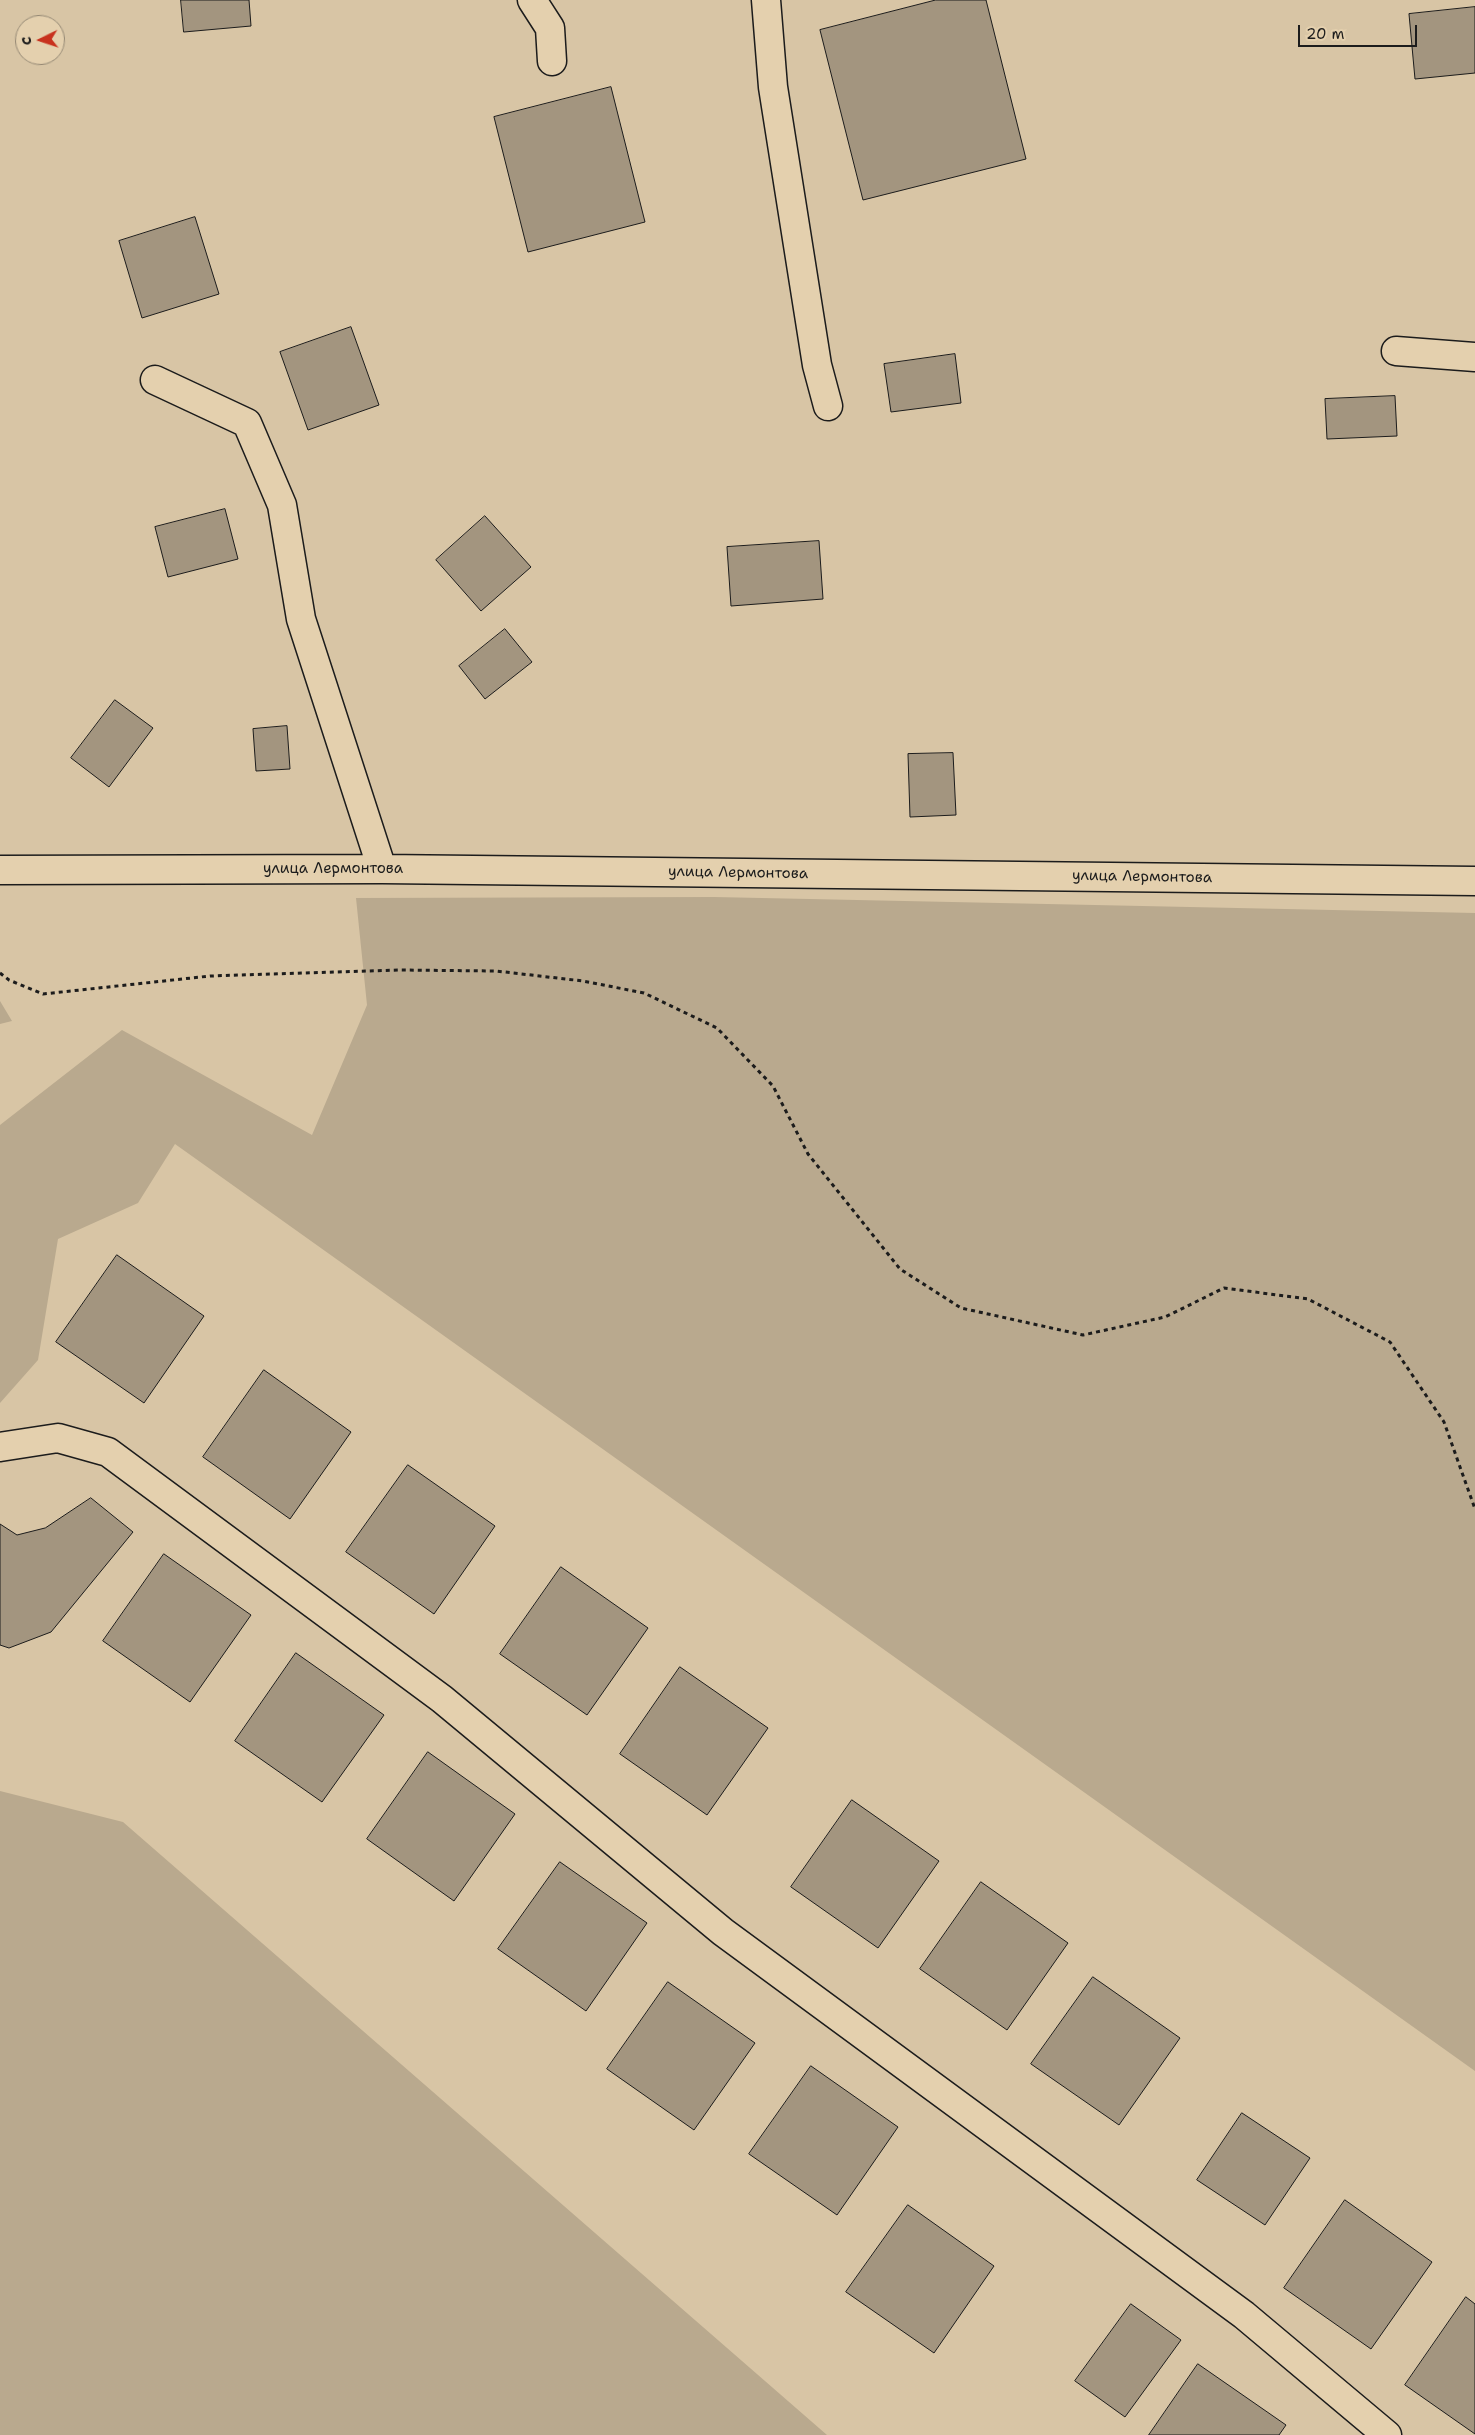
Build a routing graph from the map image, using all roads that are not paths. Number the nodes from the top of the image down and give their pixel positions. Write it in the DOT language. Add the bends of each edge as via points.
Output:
graph roads {
  1 [pos="532,0"];
  2 [pos="766,0"];
  3 [pos="552,61"];
  4 [pos="1396,351"];
  5 [pos="1475,357"];
  6 [pos="155,380"];
  7 [pos="828,406"];
  8 [pos="382,869"];
  9 [pos="0,870"];
  10 [pos="1475,881"];
  11 [pos="0,1447"];
  12 [pos="1387,2435"];
  1 -- 3 [label="street" via="550,28"];
  2 -- 7 [label="street" via="773,87 817,365"];
  4 -- 5 [label="street"];
  6 -- 8 [label="street" via="247,423 282,505 301,619"];
  8 -- 9 [label="street, улица Лермонтова"];
  8 -- 10 [label="street, улица Лермонтова"];
  11 -- 12 [label="street" via="58,1438 108,1452 442,1699 723,1932 1244,2315"];
}
